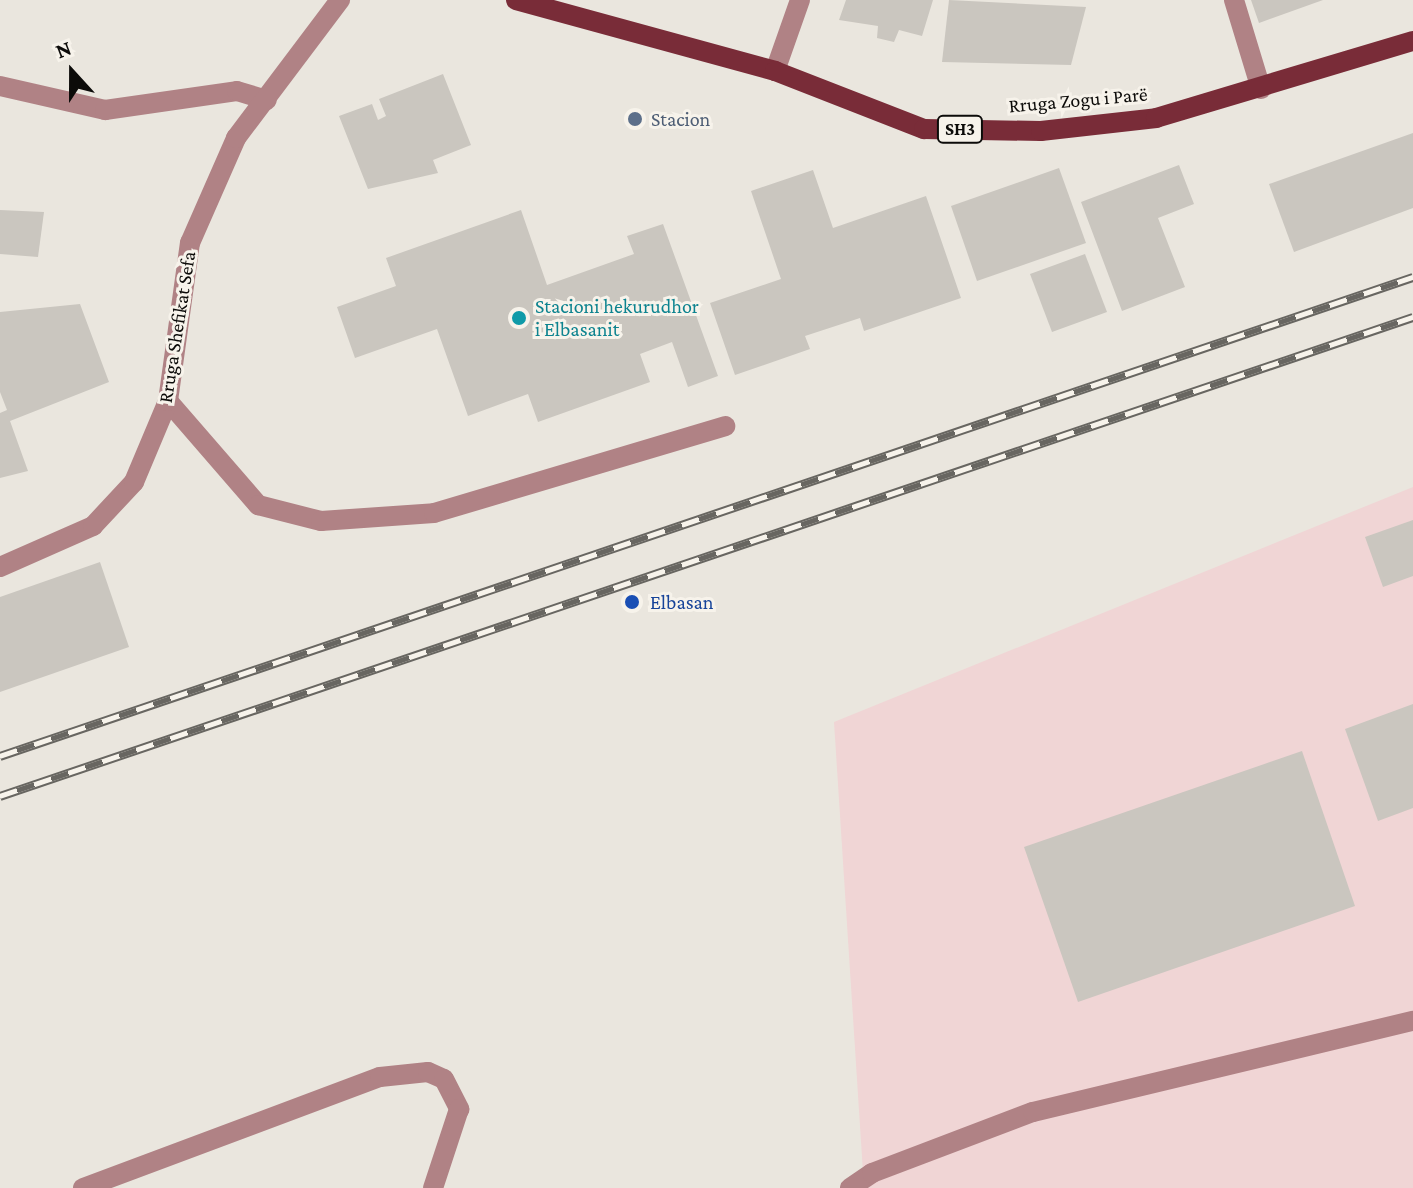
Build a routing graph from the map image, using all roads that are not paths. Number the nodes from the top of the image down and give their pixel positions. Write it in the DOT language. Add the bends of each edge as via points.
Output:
graph roads {
  1 [pos="340,0"];
  2 [pos="516,0"];
  3 [pos="800,0"];
  4 [pos="1234,0"];
  5 [pos="1413,41"];
  6 [pos="775,71"];
  7 [pos="0,86"];
  8 [pos="1261,89"];
  9 [pos="267,100"];
  10 [pos="168,401"];
  11 [pos="725,426"];
  12 [pos="0,567"];
  13 [pos="1413,1021"];
  14 [pos="83,1188"];
  15 [pos="433,1188"];
  16 [pos="850,1188"];
  1 -- 9 [label="street, Rruga Shefikat Sefa"];
  2 -- 6 [label="main road, Rruga Zogu i Parë / SH3"];
  3 -- 6 [label="street"];
  4 -- 8 [label="street"];
  5 -- 8 [label="main road, Rruga Zogu i Parë / SH3"];
  6 -- 8 [label="main road, Rruga Zogu i Parë / SH3" via="924,129 1041,131 1128,121"];
  7 -- 9 [label="street" via="105,110 237,91"];
  9 -- 10 [label="street, Rruga Shefikat Sefa" via="236,138 190,243"];
  10 -- 11 [label="street" via="258,505 321,521 434,513"];
  10 -- 12 [label="street, Rruga Shefikat Sefa" via="154,447 114,507 68,541"];
  13 -- 16 [label="street" via="1033,1112 872,1173"];
  14 -- 15 [label="street" via="380,1077 428,1072 444,1079 459,1109"];
}
